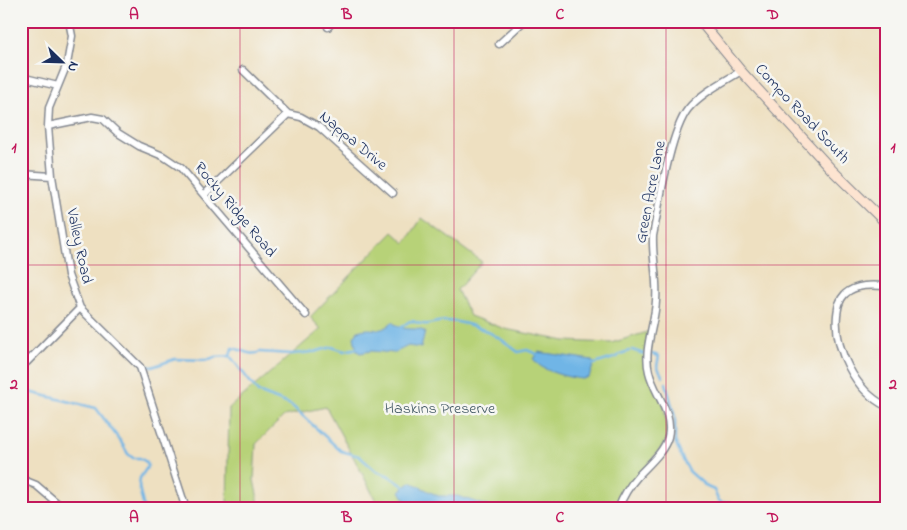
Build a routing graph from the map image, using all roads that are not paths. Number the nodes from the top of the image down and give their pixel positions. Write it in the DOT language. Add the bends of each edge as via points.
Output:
graph roads {
  1 [pos="69,21"];
  2 [pos="333,21"];
  3 [pos="524,21"];
  4 [pos="700,21"];
  5 [pos="328,27"];
  6 [pos="499,44"];
  7 [pos="243,70"];
  8 [pos="741,70"];
  9 [pos="21,77"];
  10 [pos="58,86"];
  11 [pos="288,114"];
  12 [pos="48,126"];
  13 [pos="21,174"];
  14 [pos="52,176"];
  15 [pos="393,194"];
  16 [pos="204,195"];
  17 [pos="886,223"];
  18 [pos="886,286"];
  19 [pos="80,308"];
  20 [pos="306,315"];
  21 [pos="21,360"];
  22 [pos="886,406"];
  23 [pos="21,479"];
  24 [pos="64,509"];
  25 [pos="186,509"];
  26 [pos="618,509"];
  1 -- 10 [label="street, Valley Road" via="72,36 68,64"];
  2 -- 5 [label="street"];
  3 -- 6 [label="street"];
  4 -- 8 [label="main road, Compo Road South"];
  7 -- 11 [label="street"];
  8 -- 17 [label="main road, Compo Road South" via="832,170"];
  8 -- 26 [label="street, Green Acre Lane" via="689,108 673,144 653,236 656,300 648,366 668,418 669,434 664,446 630,486"];
  9 -- 10 [label="street"];
  10 -- 12 [label="street, Valley Road" via="49,108"];
  11 -- 15 [label="street, Nappa Drive" via="319,127"];
  11 -- 16 [label="street"];
  12 -- 14 [label="street, Valley Road"];
  12 -- 16 [label="street, Rocky Ridge Road" via="92,117 103,119 139,146 181,168"];
  13 -- 14 [label="street"];
  14 -- 19 [label="street, Valley Road" via="68,275"];
  16 -- 20 [label="street, Rocky Ridge Road"];
  18 -- 22 [label="street" via="859,287 846,292 839,302 836,328 848,365 857,380 876,401"];
  19 -- 21 [label="street" via="27,362"];
  19 -- 25 [label="street, Valley Road" via="140,367"];
  23 -- 24 [label="street" via="36,484"];
}
